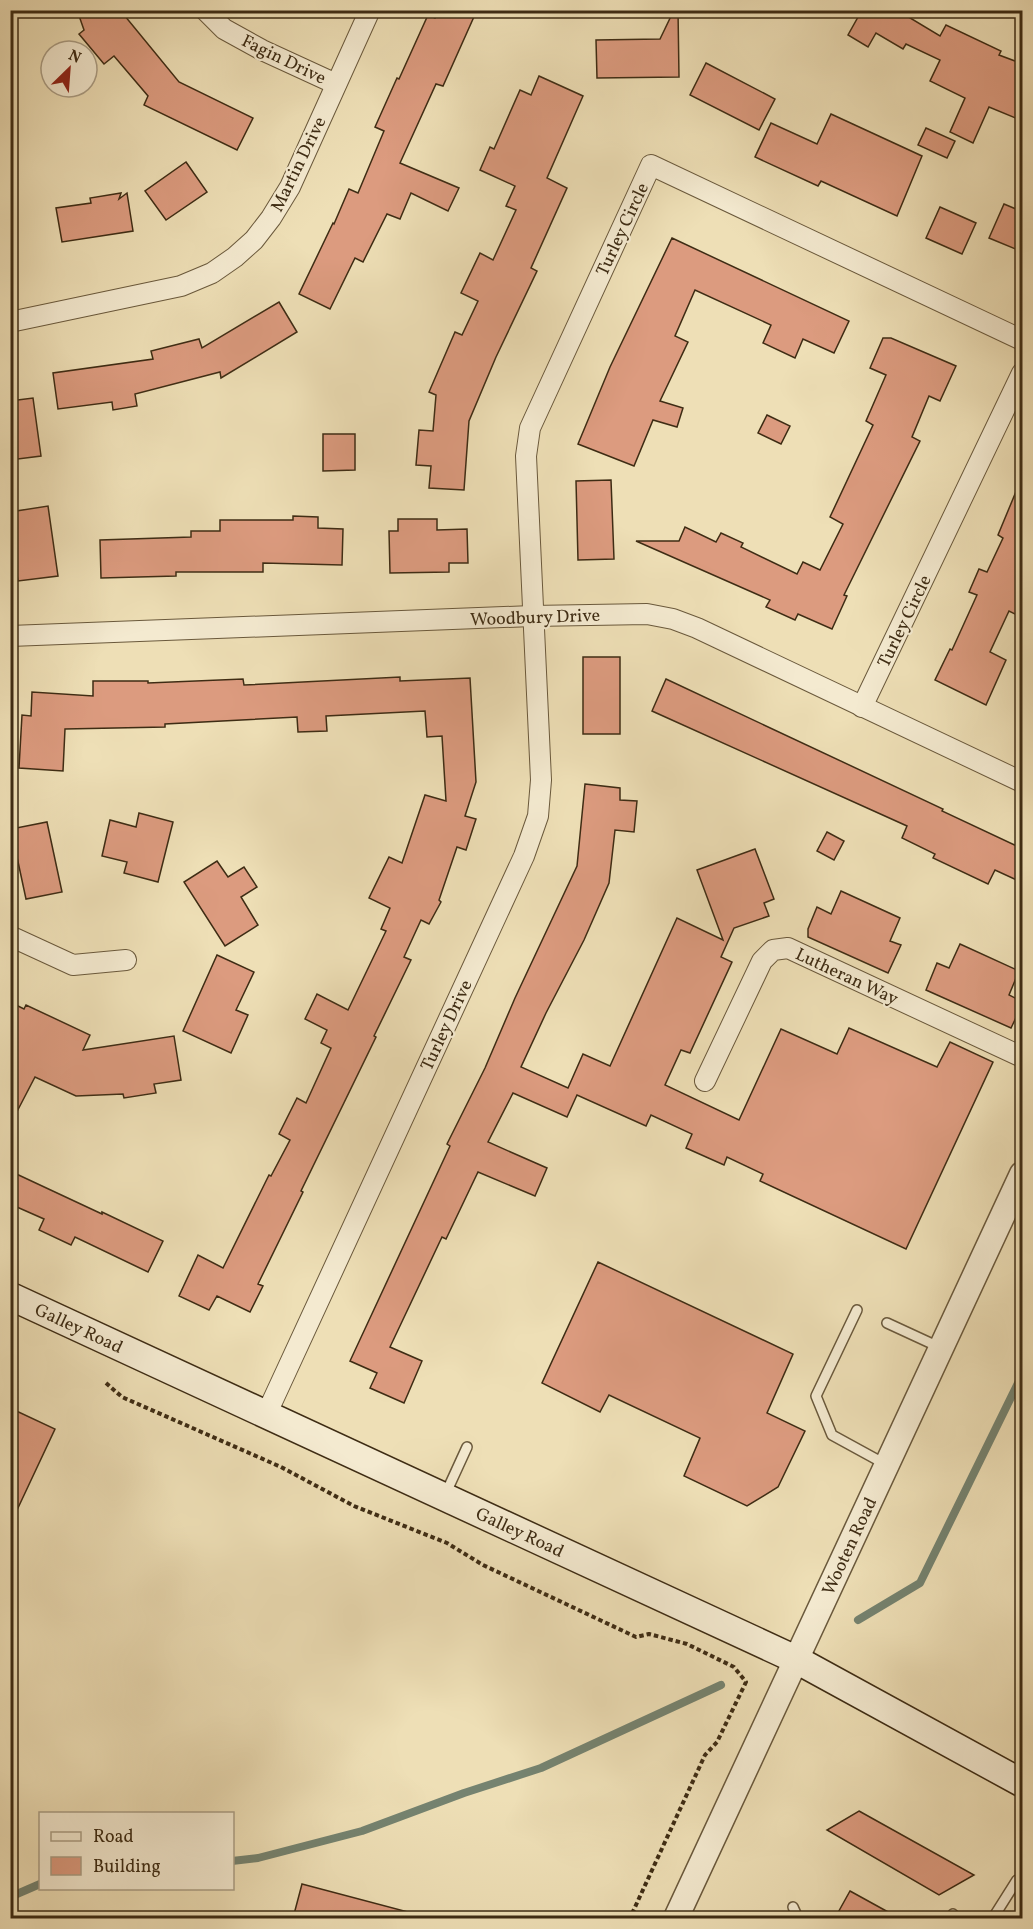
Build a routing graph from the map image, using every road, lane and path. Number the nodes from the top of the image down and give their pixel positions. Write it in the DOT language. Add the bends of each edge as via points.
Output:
graph roads {
  1 [pos="205,10"];
  2 [pos="370,10"];
  3 [pos="336,84"];
  4 [pos="10,322"];
  5 [pos="1023,340"];
  6 [pos="1023,373"];
  7 [pos="532,616"];
  8 [pos="10,636"];
  9 [pos="862,707"];
  10 [pos="1023,782"];
  11 [pos="10,936"];
  12 [pos="126,960"];
  13 [pos="1023,1057"];
  14 [pos="705,1081"];
  15 [pos="1023,1174"];
  16 [pos="10,1296"];
  17 [pos="857,1310"];
  18 [pos="887,1323"];
  19 [pos="942,1348"];
  20 [pos="106,1383"];
  21 [pos="266,1415"];
  22 [pos="467,1447"];
  23 [pos="888,1465"];
  24 [pos="444,1497"];
  25 [pos="796,1660"];
  26 [pos="1023,1783"];
  27 [pos="1017,1880"];
  28 [pos="793,1906"];
  29 [pos="630,1918"];
  30 [pos="676,1918"];
  31 [pos="798,1918"];
  32 [pos="993,1918"];
  1 -- 3 [label="street, Fagin Drive" via="224,29 243,40"];
  2 -- 3 [label="street, Martin Drive"];
  3 -- 4 [label="street, Martin Drive" via="290,187 254,240 235,257 212,273 181,286"];
  5 -- 7 [label="street, Turley Circle" via="651,165 530,428 526,456"];
  6 -- 9 [label="street, Turley Circle"];
  7 -- 8 [label="street, Woodbury Drive"];
  7 -- 9 [label="street, Woodbury Drive" via="647,614 673,620"];
  7 -- 21 [label="street, Turley Drive" via="540,780 538,816 524,856"];
  9 -- 10 [label="street, Woodbury Drive"];
  11 -- 12 [label="street" via="73,965"];
  13 -- 14 [label="street, Lutheran Way" via="788,948 773,950 762,962"];
  15 -- 19 [label="street, Wooten Road"];
  16 -- 21 [label="main road, Galley Road"];
  17 -- 23 [label="lane" via="816,1396 832,1435"];
  18 -- 19 [label="lane"];
  19 -- 23 [label="street, Wooten Road"];
  20 -- 29 [label="path" via="122,1397 281,1467 354,1506 447,1543 483,1565 636,1637 649,1634 687,1644 734,1667 746,1682 717,1742 705,1755"];
  21 -- 24 [label="main road, Galley Road"];
  22 -- 24 [label="lane"];
  23 -- 25 [label="street, Wooten Road"];
  24 -- 25 [label="main road, Galley Road"];
  25 -- 26 [label="main road, Galley Road"];
  25 -- 30 [label="street, Wooten Road"];
  27 -- 32 [label="lane"];
  28 -- 31 [label="lane"];
}
